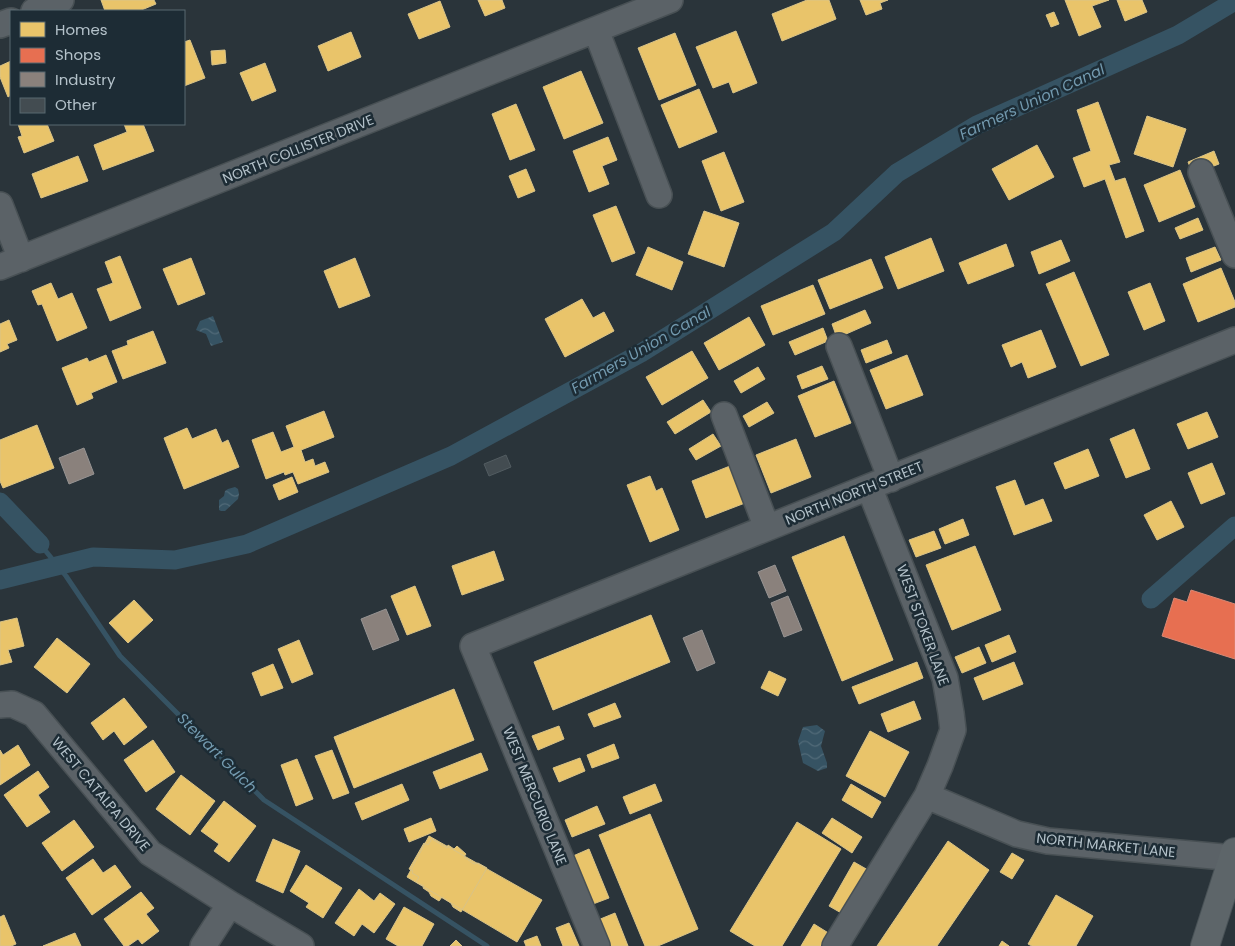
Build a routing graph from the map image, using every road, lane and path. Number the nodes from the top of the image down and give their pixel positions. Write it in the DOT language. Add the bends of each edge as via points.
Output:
graph roads {
  1 [pos="61,0"];
  2 [pos="670,0"];
  3 [pos="36,10"];
  4 [pos="596,30"];
  5 [pos="1202,172"];
  6 [pos="658,196"];
  7 [pos="0,205"];
  8 [pos="1235,255"];
  9 [pos="11,263"];
  10 [pos="1235,340"];
  11 [pos="839,346"];
  12 [pos="724,415"];
  13 [pos="880,483"];
  14 [pos="767,528"];
  15 [pos="473,646"];
  16 [pos="0,704"];
  17 [pos="927,796"];
  18 [pos="1234,856"];
  19 [pos="230,904"];
  20 [pos="203,946"];
  21 [pos="301,946"];
  22 [pos="597,946"];
  23 [pos="835,946"];
  24 [pos="1205,946"];
  1 -- 3 [label="street"];
  2 -- 4 [label="street, NORTH COLLISTER DRIVE"];
  4 -- 6 [label="street"];
  4 -- 9 [label="street, NORTH COLLISTER DRIVE"];
  5 -- 8 [label="street"];
  7 -- 9 [label="street"];
  10 -- 13 [label="street, NORTH NORTH STREET"];
  11 -- 13 [label="street, WEST STOKER LANE"];
  12 -- 14 [label="street"];
  13 -- 14 [label="street, NORTH NORTH STREET"];
  13 -- 17 [label="street, WEST STOKER LANE" via="945,678 951,713 953,730"];
  14 -- 15 [label="street, NORTH NORTH STREET"];
  15 -- 22 [label="street, WEST MERCURIO LANE"];
  16 -- 19 [label="street, WEST CATALPA DRIVE" via="12,704 34,714 150,853"];
  17 -- 18 [label="street, NORTH MARKET LANE" via="1017,834 1048,841"];
  17 -- 23 [label="street, WEST STOKER LANE"];
  18 -- 24 [label="main road"];
  19 -- 20 [label="street"];
  19 -- 21 [label="street, WEST CATALPA DRIVE"];
}
